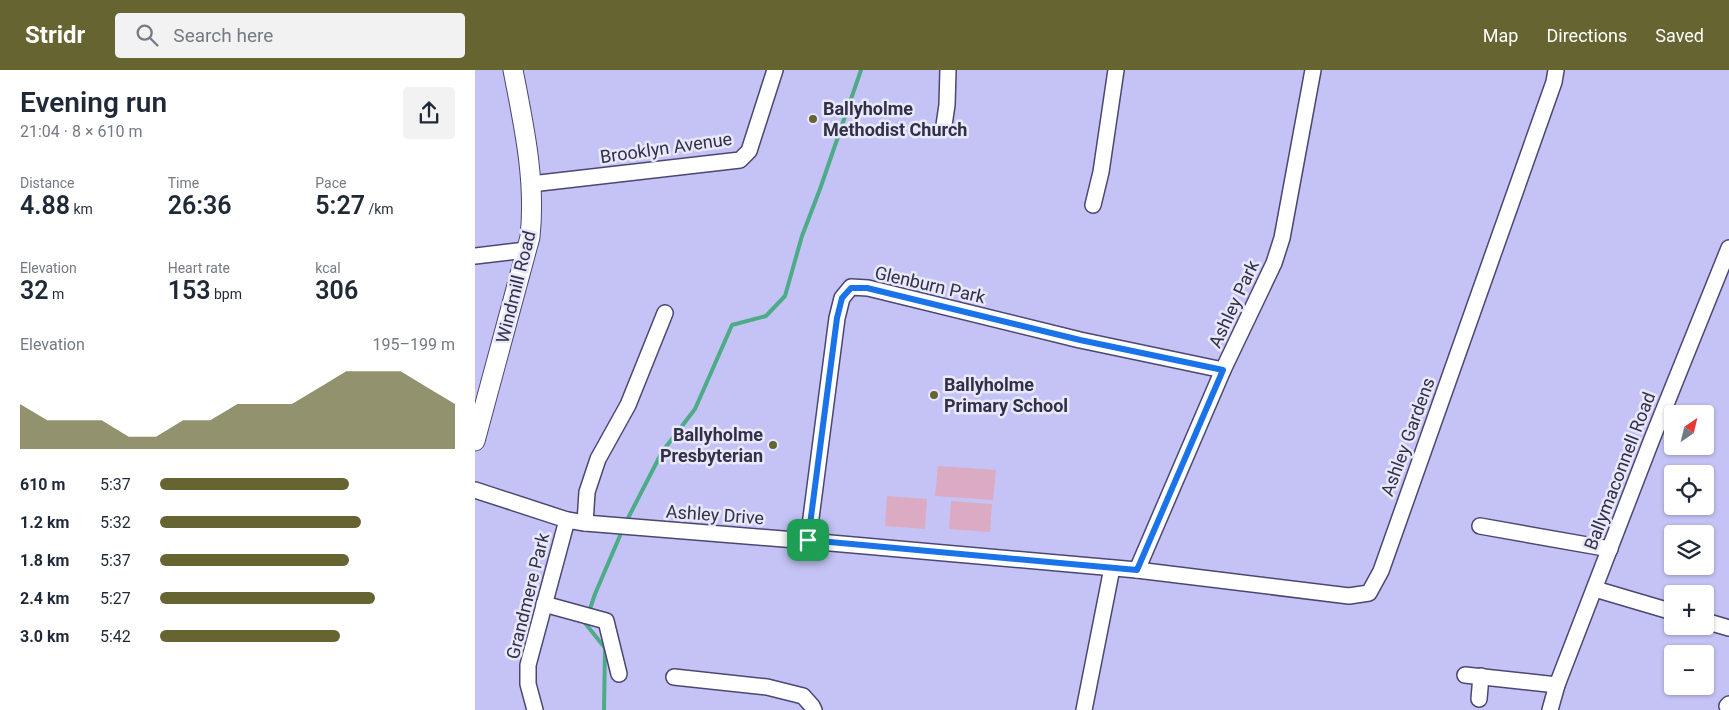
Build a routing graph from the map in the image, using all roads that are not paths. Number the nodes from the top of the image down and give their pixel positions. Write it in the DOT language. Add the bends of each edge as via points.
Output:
graph roads {
  1 [pos="513,70"];
  2 [pos="775,70"];
  3 [pos="948,70"];
  4 [pos="1116,70"];
  5 [pos="1313,70"];
  6 [pos="1556,70"];
  7 [pos="944,125"];
  8 [pos="531,184"];
  9 [pos="1093,205"];
  10 [pos="1729,248"];
  11 [pos="526,250"];
  12 [pos="475,256"];
  13 [pos="665,314"];
  14 [pos="1223,370"];
  15 [pos="475,441"];
  16 [pos="475,490"];
  17 [pos="567,520"];
  18 [pos="585,523"];
  19 [pos="1481,526"];
  20 [pos="808,540"];
  21 [pos="1610,550"];
  22 [pos="1113,568"];
  23 [pos="1137,570"];
  24 [pos="1595,589"];
  25 [pos="544,604"];
  26 [pos="1664,609"];
  27 [pos="1714,624"];
  28 [pos="1729,628"];
  29 [pos="619,674"];
  30 [pos="1465,675"];
  31 [pos="1481,676"];
  32 [pos="674,677"];
  33 [pos="1557,685"];
  34 [pos="1479,699"];
  35 [pos="535,710"];
  36 [pos="814,710"];
  37 [pos="1084,710"];
  38 [pos="1550,710"];
  1 -- 8 [label="street, Windmill Road" via="527,140"];
  2 -- 8 [label="street, Brooklyn Avenue" via="749,152 740,160"];
  3 -- 7 [label="street"];
  4 -- 9 [label="street"];
  5 -- 14 [label="street, Ashley Park" via="1274,264"];
  6 -- 23 [label="street, Ashley Gardens" via="1381,571 1369,593 1349,596"];
  8 -- 11 [label="street, Windmill Road" via="532,214"];
  10 -- 21 [label="street, Ballymaconnell Road"];
  11 -- 12 [label="street"];
  11 -- 15 [label="street, Windmill Road"];
  13 -- 18 [label="street" via="628,405 598,459 587,492"];
  14 -- 20 [label="street, Glenburn Park" via="1080,340 867,288 851,288 842,298 837,318"];
  14 -- 23 [label="street, Ashley Park"];
  16 -- 17 [label="street, Ashley Drive"];
  17 -- 18 [label="street, Ashley Drive"];
  17 -- 25 [label="street, Grandmere Park"];
  18 -- 20 [label="street, Ashley Drive"];
  19 -- 21 [label="street"];
  20 -- 22 [label="street, Ashley Drive"];
  21 -- 24 [label="street, Ballymaconnell Road"];
  22 -- 23 [label="street, Ashley Drive"];
  22 -- 37 [label="street"];
  24 -- 26 [label="street"];
  24 -- 33 [label="street, Ballymaconnell Road"];
  25 -- 29 [label="street" via="606,621"];
  25 -- 35 [label="street, Grandmere Park" via="528,665 528,684"];
  27 -- 28 [label="street"];
  30 -- 31 [label="street"];
  31 -- 33 [label="street"];
  31 -- 34 [label="street"];
  32 -- 36 [label="street" via="767,688 803,696"];
  33 -- 38 [label="street, Ballymaconnell Road"];
}
